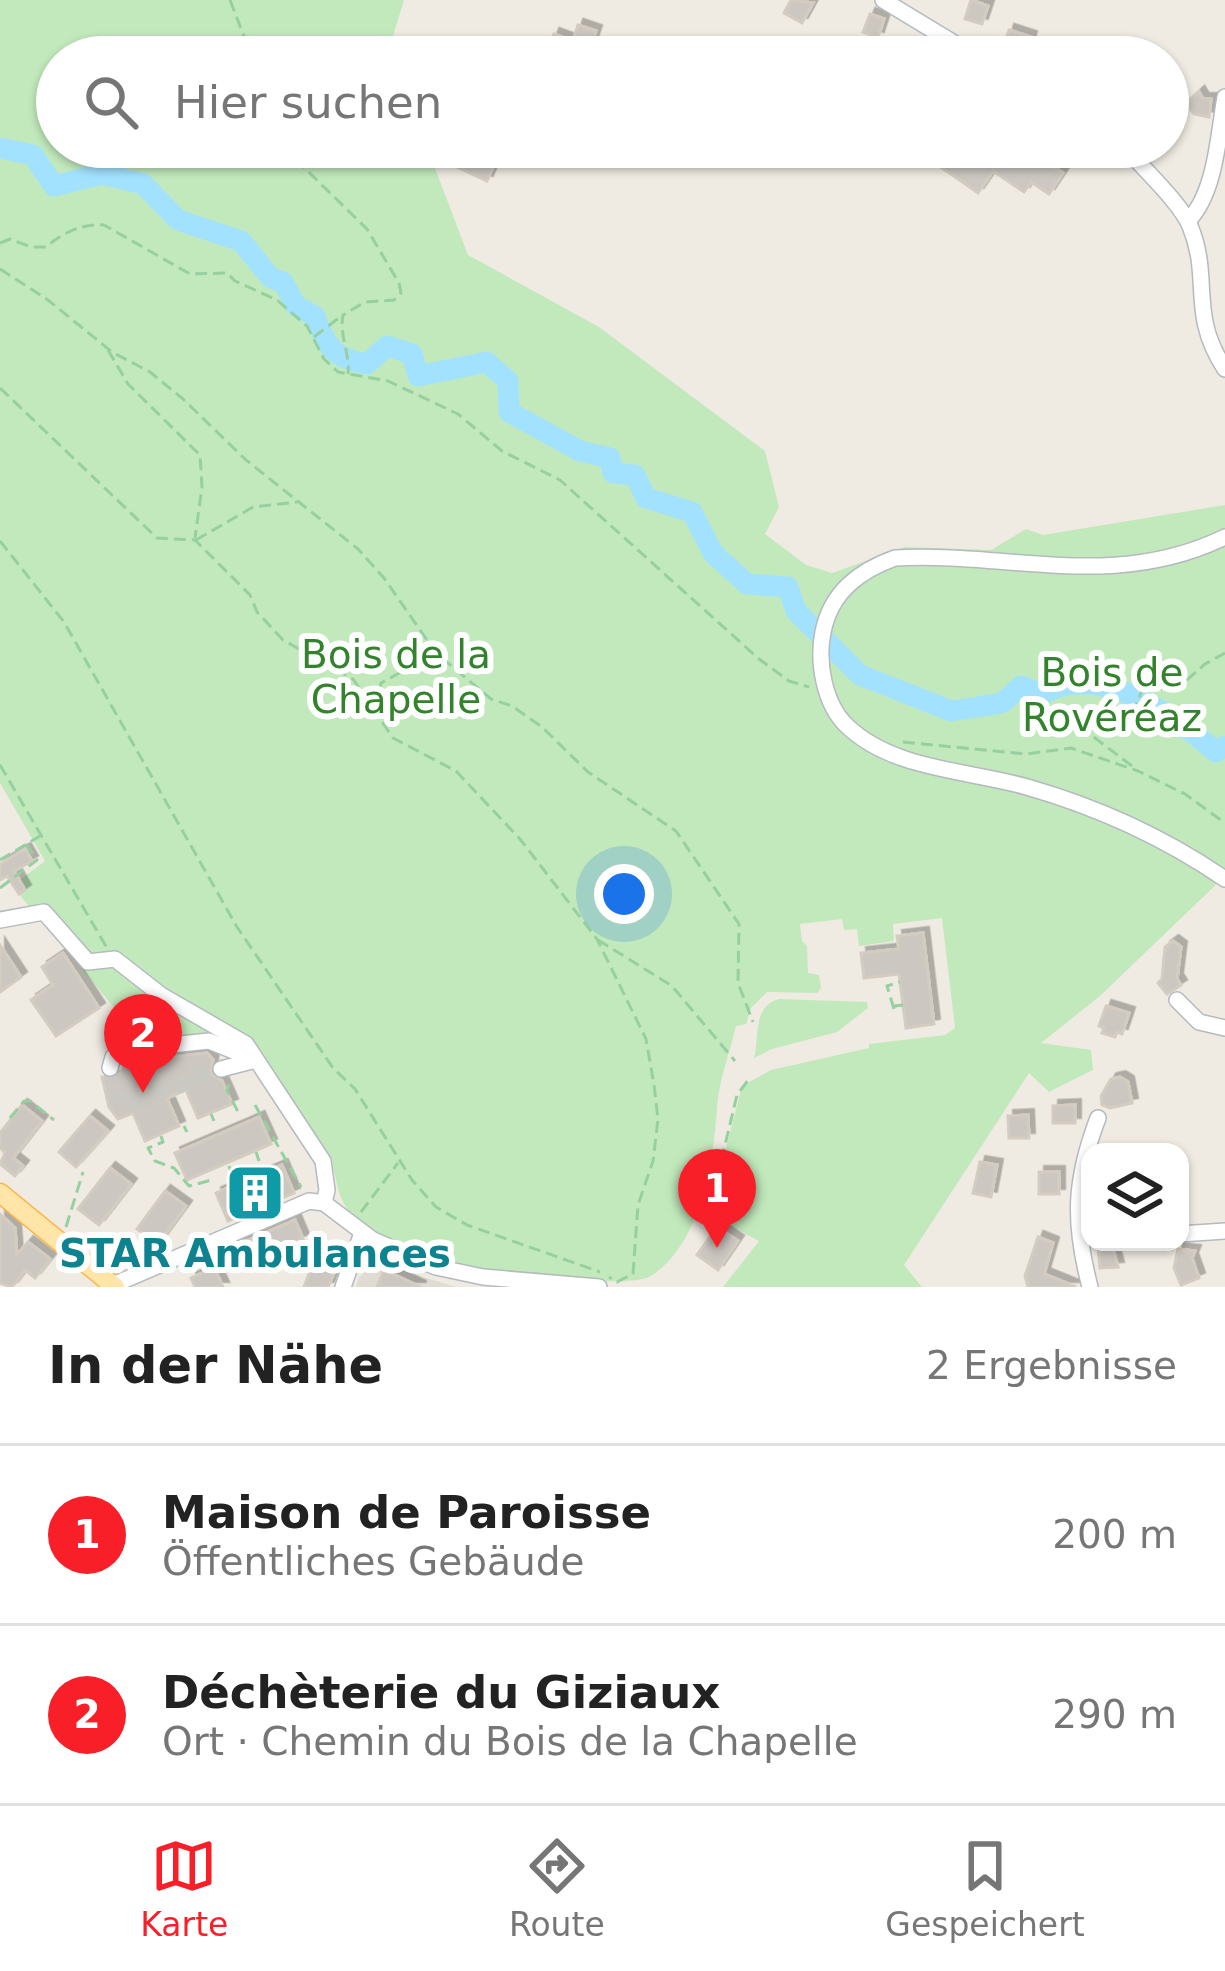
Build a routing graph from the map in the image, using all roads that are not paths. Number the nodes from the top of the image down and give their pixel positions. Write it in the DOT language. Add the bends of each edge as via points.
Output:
graph roads {
  1 [pos="884,0"];
  2 [pos="943,36"];
  3 [pos="1225,97"];
  4 [pos="1143,168"];
  5 [pos="1188,221"];
  6 [pos="1225,369"];
  7 [pos="1217,541"];
  8 [pos="1225,879"];
  9 [pos="0,920"];
  10 [pos="1177,1000"];
  11 [pos="1225,1028"];
  12 [pos="256,1060"];
  13 [pos="110,1068"];
  14 [pos="225,1076"];
  15 [pos="1098,1118"];
  16 [pos="0,1193"];
  17 [pos="324,1203"];
  18 [pos="1225,1231"];
  19 [pos="1189,1233"];
  20 [pos="368,1236"];
  21 [pos="114,1286"];
  22 [pos="343,1287"];
  23 [pos="599,1287"];
  24 [pos="1090,1287"];
  1 -- 2 [label="street"];
  3 -- 5 [label="street" via="1212,170"];
  4 -- 5 [label="street"];
  5 -- 6 [label="street" via="1206,335"];
  7 -- 8 [label="street" via="1096,569 895,558 867,568 841,591 819,654 843,723 872,745 1103,813"];
  9 -- 12 [label="street" via="41,911 83,958 115,959 161,995 235,1034"];
  10 -- 11 [label="street" via="1199,1022"];
  12 -- 13 [label="street" via="208,1041 123,1050"];
  12 -- 14 [label="street"];
  12 -- 17 [label="street" via="323,1161"];
  15 -- 24 [label="street" via="1076,1208"];
  16 -- 21 [label="main road"];
  17 -- 20 [label="street"];
  17 -- 21 [label="street" via="302,1202"];
  18 -- 19 [label="street"];
  20 -- 22 [label="street"];
  20 -- 23 [label="street" via="452,1270"];
}
